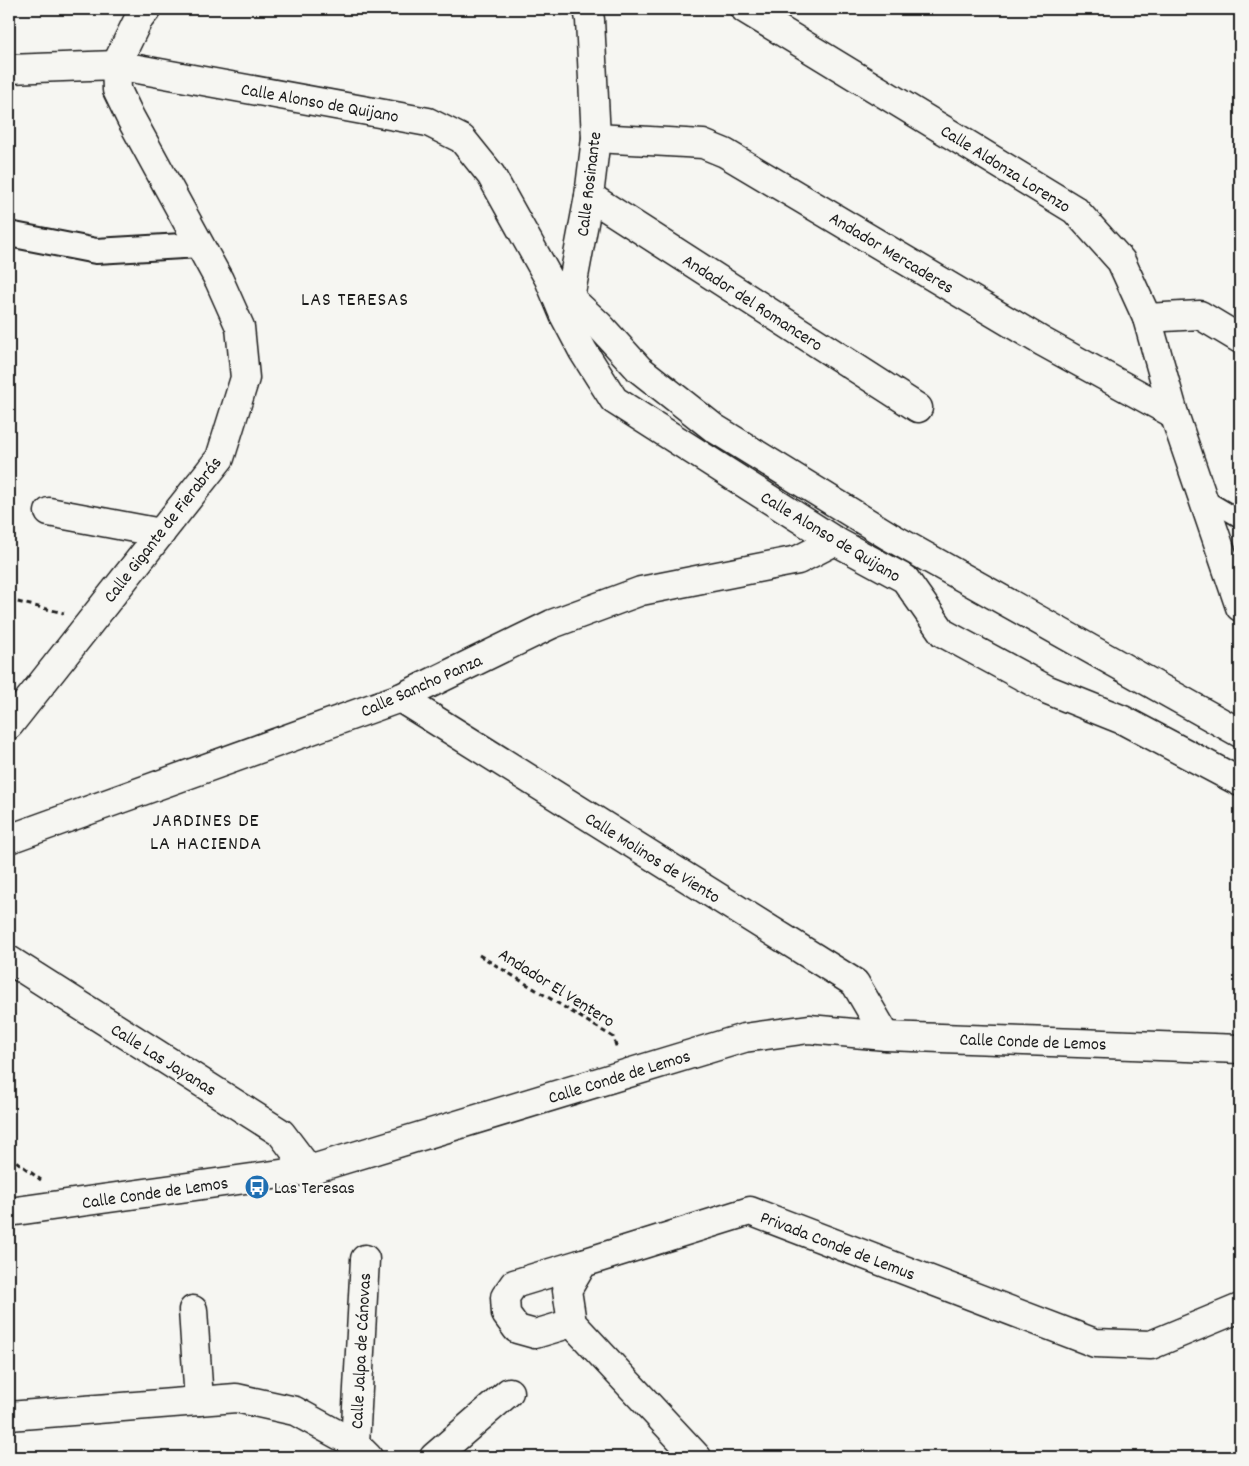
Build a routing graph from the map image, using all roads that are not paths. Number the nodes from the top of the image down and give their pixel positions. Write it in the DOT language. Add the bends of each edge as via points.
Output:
graph roads {
  1 [pos="147,9"];
  2 [pos="588,9"];
  3 [pos="745,9"];
  4 [pos="116,65"];
  5 [pos="9,69"];
  6 [pos="596,138"];
  7 [pos="589,196"];
  8 [pos="9,234"];
  9 [pos="200,245"];
  10 [pos="567,307"];
  11 [pos="1148,318"];
  12 [pos="1240,338"];
  13 [pos="918,408"];
  14 [pos="1174,414"];
  15 [pos="1203,497"];
  16 [pos="49,512"];
  17 [pos="1240,519"];
  18 [pos="160,533"];
  19 [pos="889,536"];
  20 [pos="835,541"];
  21 [pos="876,563"];
  22 [pos="1240,607"];
  23 [pos="400,698"];
  24 [pos="9,725"];
  25 [pos="1240,734"];
  26 [pos="1240,782"];
  27 [pos="9,839"];
  28 [pos="9,960"];
  29 [pos="886,1036"];
  30 [pos="1240,1049"];
  31 [pos="309,1170"];
  32 [pos="9,1212"];
  33 [pos="365,1259"];
  34 [pos="583,1263"];
  35 [pos="1240,1308"];
  36 [pos="193,1310"];
  37 [pos="572,1323"];
  38 [pos="509,1392"];
  39 [pos="198,1401"];
  40 [pos="9,1416"];
  41 [pos="362,1450"];
  42 [pos="434,1457"];
  43 [pos="698,1457"];
  1 -- 4 [label="street" via="138,20"];
  2 -- 6 [label="street, Calle Rosinante"];
  3 -- 11 [label="street, Calle Aldonza Lorenzo" via="1075,210 1121,261"];
  4 -- 5 [label="street, Calle Alonso de Quijano"];
  4 -- 9 [label="street, Calle Gigante de Fierabrás" via="117,90"];
  4 -- 10 [label="street, Calle Alonso de Quijano" via="428,122 462,139 491,175"];
  6 -- 7 [label="street, Calle Rosinante"];
  6 -- 14 [label="street, Andador Mercaderes" via="703,144 725,153 1043,342"];
  7 -- 10 [label="street, Calle Rosinante"];
  7 -- 13 [label="street, Andador del Romancero"];
  8 -- 9 [label="street" via="96,251"];
  9 -- 18 [label="street, Calle Gigante de Fierabrás" via="240,327 245,378 220,458"];
  10 -- 19 [label="street, Calle Alonso de Quijano" via="599,325 639,369 714,428"];
  10 -- 20 [label="street, Calle Alonso de Quijano" via="583,351 614,400"];
  11 -- 12 [label="street" via="1200,315"];
  11 -- 14 [label="street, Calle Aldonza Lorenzo"];
  14 -- 15 [label="street, Calle Aldonza Lorenzo"];
  15 -- 17 [label="lane"];
  15 -- 22 [label="street, Calle Aldonza Lorenzo"];
  16 -- 18 [label="street"];
  18 -- 24 [label="street, Calle Gigante de Fierabrás"];
  19 -- 21 [label="street"];
  19 -- 25 [label="street, Calle Alonso de Quijano"];
  20 -- 21 [label="street, Calle Alonso de Quijano"];
  20 -- 23 [label="street, Calle Sancho Panza" via="798,560 641,591 552,624"];
  21 -- 26 [label="street, Calle Alonso de Quijano" via="905,579 943,634 1048,690 1123,720"];
  23 -- 27 [label="street, Calle Sancho Panza"];
  23 -- 29 [label="street, Calle Molinos de Viento" via="855,983"];
  28 -- 31 [label="street, Calle Las Jayanas" via="281,1133"];
  29 -- 30 [label="street, Calle Conde de Lemos"];
  29 -- 31 [label="street, Calle Conde de Lemos" via="809,1029 744,1038"];
  31 -- 32 [label="street, Calle Conde de Lemos"];
  33 -- 41 [label="street, Calle Jalpa de Cánovas"];
  34 -- 35 [label="street, Privada Conde de Lemus" via="750,1211 1095,1343 1151,1345"];
  34 -- 37 [label="street" via="567,1290"];
  34 -- 37 [label="street, Privada Conde de Lemus" via="514,1284 505,1297 506,1314 517,1329 536,1334"];
  36 -- 39 [label="street"];
  37 -- 43 [label="street"];
  38 -- 42 [label="street"];
  39 -- 40 [label="street"];
  39 -- 41 [label="street" via="236,1398 295,1410"];
}
